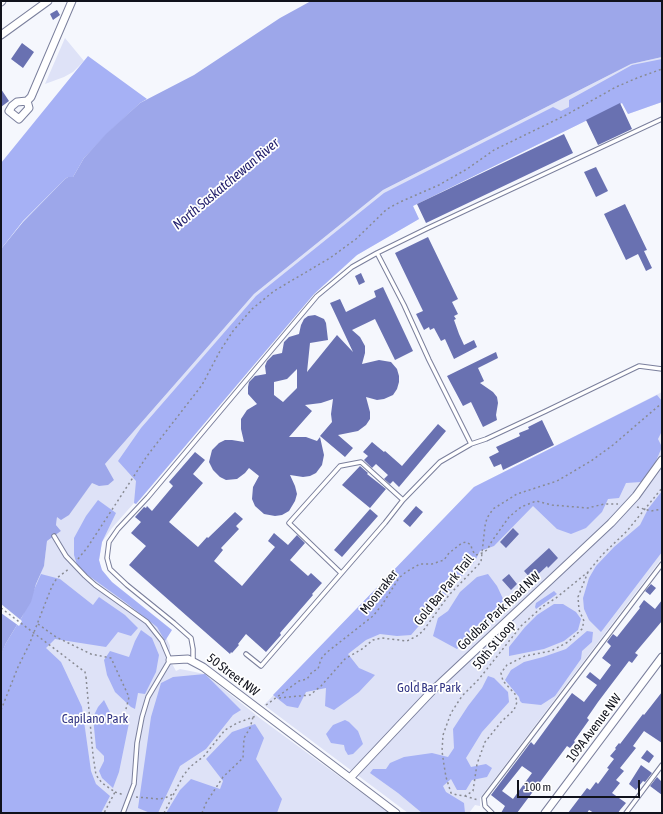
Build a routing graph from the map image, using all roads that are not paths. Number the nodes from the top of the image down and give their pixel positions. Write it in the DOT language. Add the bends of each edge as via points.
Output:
graph roads {
  1 [pos="48,1"];
  2 [pos="72,1"];
  3 [pos="1,36"];
  4 [pos="27,101"];
  5 [pos="662,119"];
  6 [pos="377,253"];
  7 [pos="662,369"];
  8 [pos="471,444"];
  9 [pos="662,460"];
  10 [pos="403,500"];
  11 [pos="54,536"];
  12 [pos="662,564"];
  13 [pos="341,573"];
  14 [pos="246,654"];
  15 [pos="662,657"];
  16 [pos="170,660"];
  17 [pos="193,661"];
  18 [pos="415,683"];
  19 [pos="429,694"];
  20 [pos="662,765"];
  21 [pos="350,778"];
  22 [pos="123,813"];
  23 [pos="396,813"];
  24 [pos="492,813"];
  25 [pos="545,813"];
  26 [pos="626,813"];
  1 -- 3 [label="street"];
  2 -- 4 [label="street" via="31,97"];
  5 -- 6 [label="lane"];
  6 -- 8 [label="lane"];
  6 -- 17 [label="lane" via="352,267 317,296 109,542 107,558 110,569 191,638"];
  7 -- 8 [label="lane" via="639,366"];
  8 -- 10 [label="lane" via="440,462"];
  9 -- 19 [label="street, Goldbar Park Road NW" via="628,504"];
  10 -- 13 [label="lane"];
  10 -- 13 [label="lane" via="361,462 340,466 289,523"];
  11 -- 16 [label="lane" via="66,556 84,576 147,622 162,641"];
  12 -- 24 [label="lane" via="484,798 487,809"];
  13 -- 14 [label="lane" via="261,666"];
  15 -- 25 [label="street, 109A Avenue NW"];
  16 -- 17 [label="street, 50 Street NW"];
  16 -- 22 [label="lane" via="148,697 137,743 134,784"];
  17 -- 21 [label="street, 50 Street NW"];
  18 -- 19 [label="lane"];
  19 -- 21 [label="street, Goldbar Park Road NW"];
  20 -- 26 [label="lane"];
  21 -- 23 [label="street, 50 Street NW"];
}
